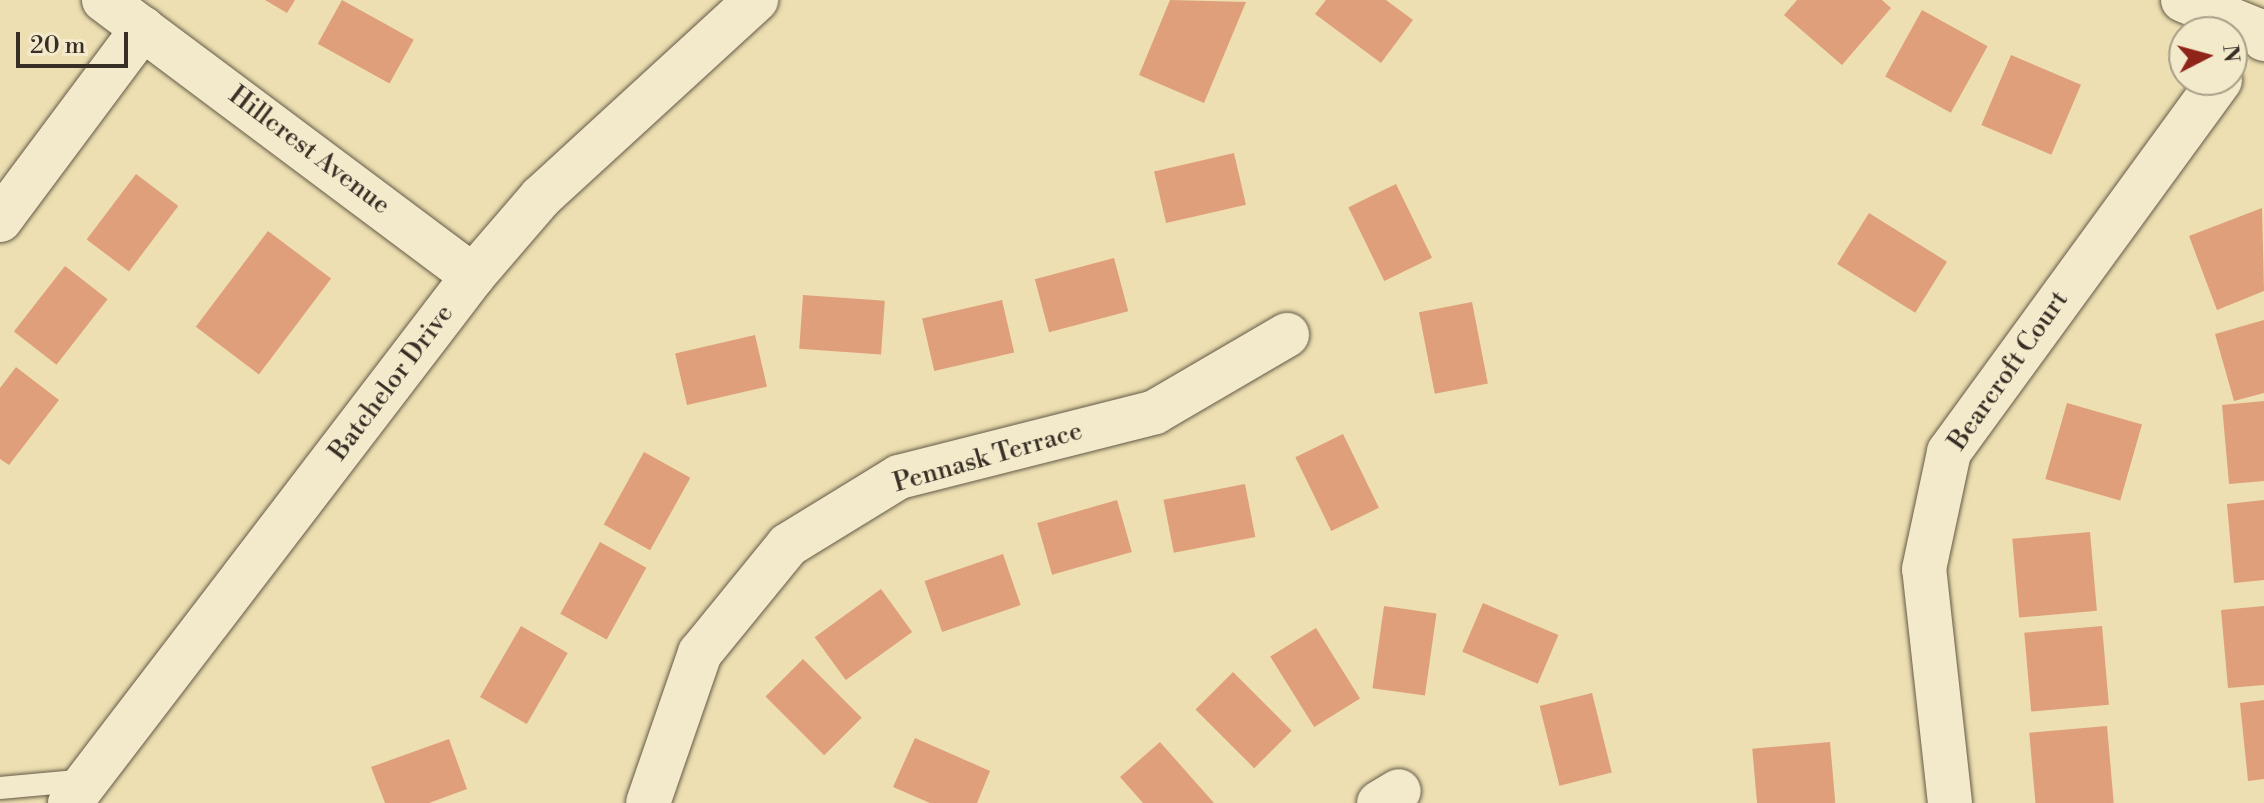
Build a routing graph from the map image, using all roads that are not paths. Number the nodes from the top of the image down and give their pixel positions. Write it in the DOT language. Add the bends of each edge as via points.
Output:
graph roads {
  1 [pos="104,0"];
  2 [pos="756,0"];
  3 [pos="2183,0"];
  4 [pos="143,28"];
  5 [pos="2251,44"];
  6 [pos="2208,96"];
  7 [pos="0,220"];
  8 [pos="473,276"];
  9 [pos="1287,335"];
  10 [pos="0,788"];
  11 [pos="81,791"];
  12 [pos="648,803"];
  13 [pos="1950,803"];
  1 -- 4 [label="street, Hillcrest Avenue"];
  2 -- 8 [label="street, Batchelor Drive" via="541,197"];
  3 -- 5 [label="street"];
  4 -- 7 [label="street"];
  4 -- 8 [label="street, Hillcrest Avenue"];
  6 -- 13 [label="street, Bearcroft Court" via="1949,452 1924,569"];
  8 -- 11 [label="street, Batchelor Drive"];
  9 -- 12 [label="street, Pennask Terrace" via="1155,412 899,477 788,545 700,653"];
  10 -- 11 [label="lane"];
}
